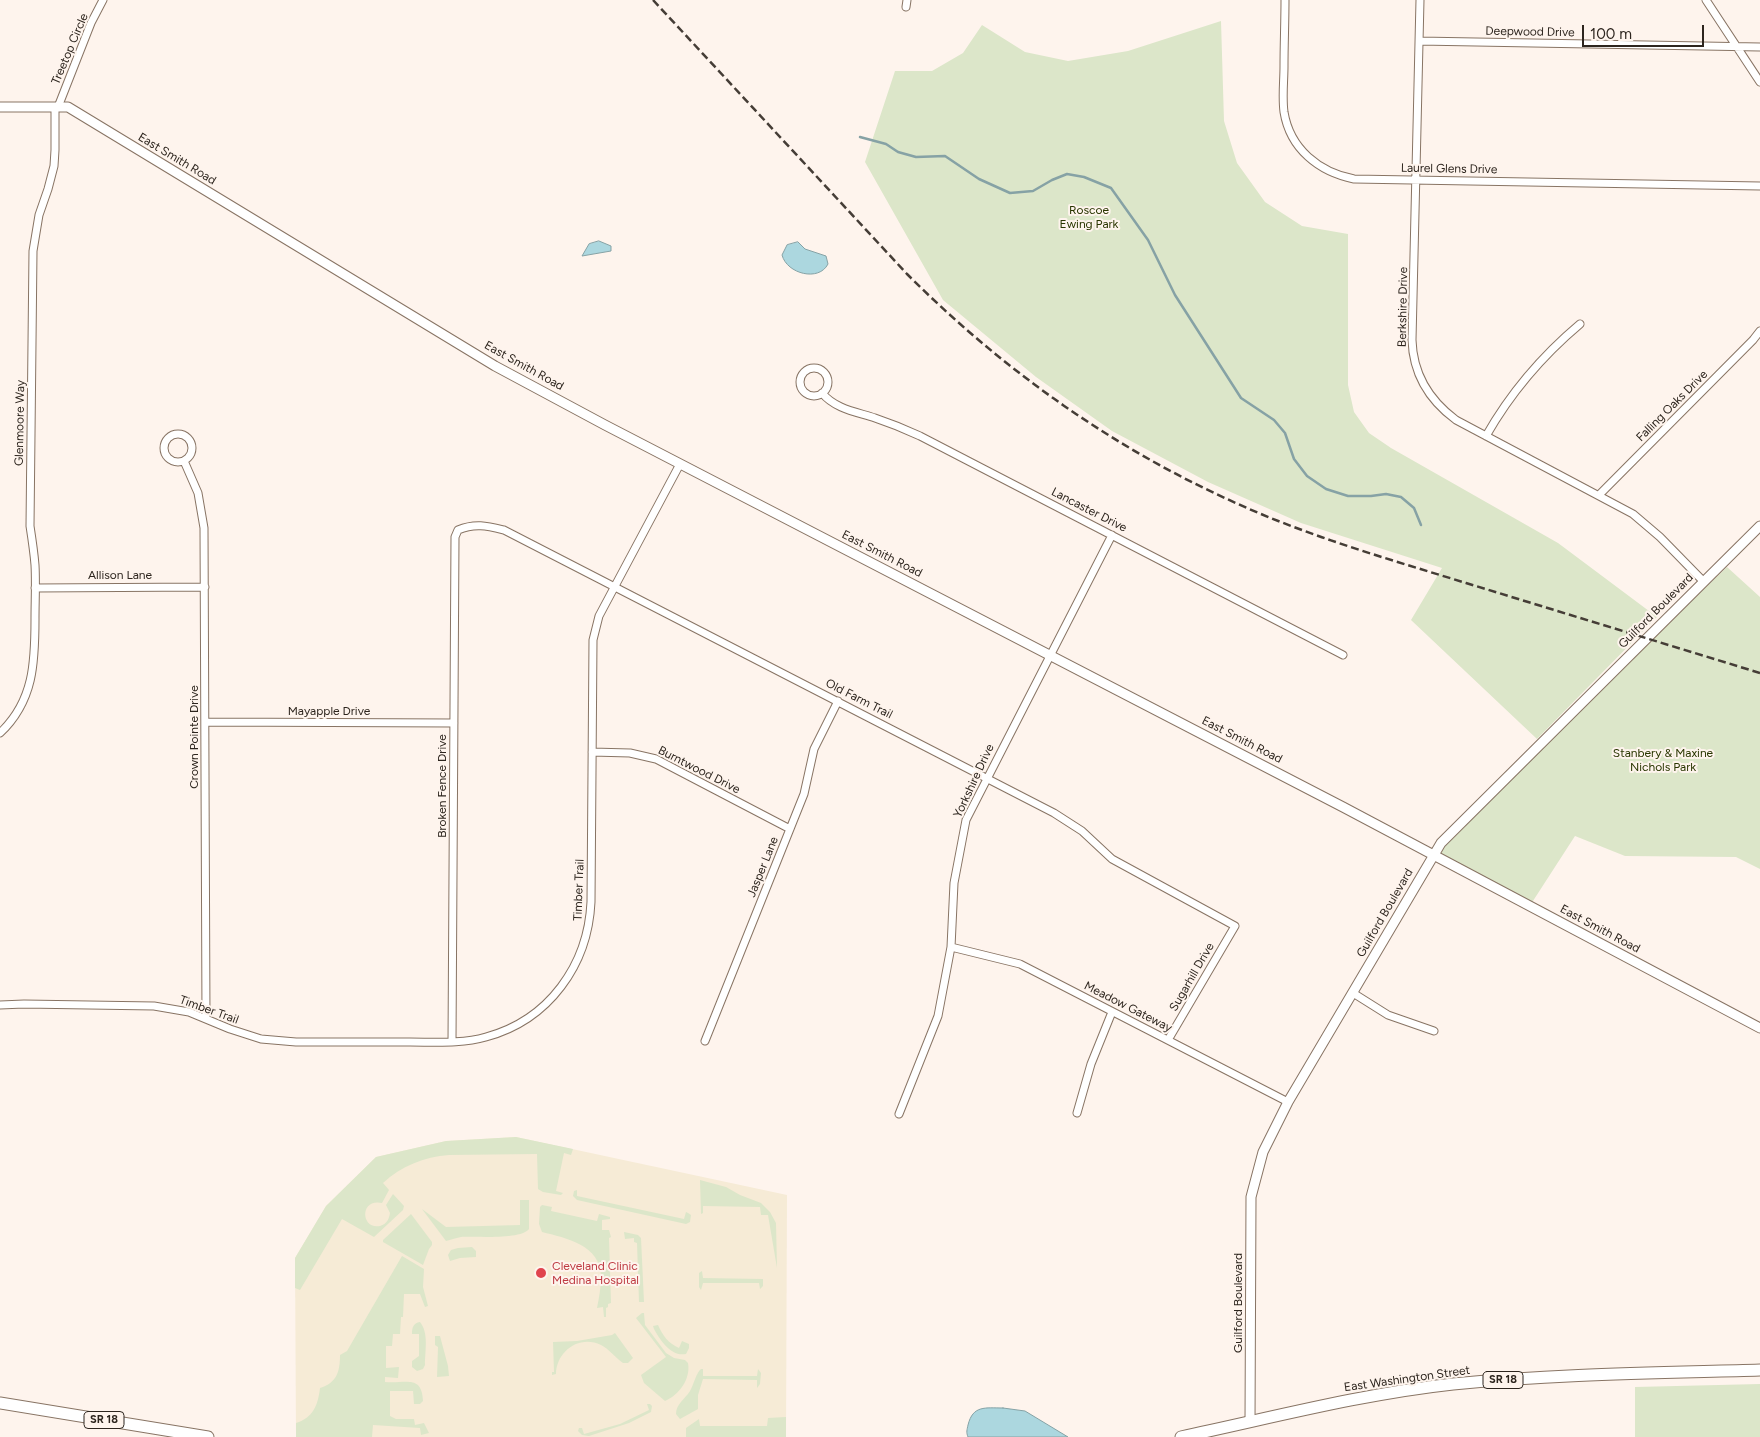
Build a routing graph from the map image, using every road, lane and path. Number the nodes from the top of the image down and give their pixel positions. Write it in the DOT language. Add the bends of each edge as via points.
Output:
graph roads {
  1 [pos="103,0"];
  2 [pos="1285,0"];
  3 [pos="1420,0"];
  4 [pos="1706,0"];
  5 [pos="1419,41"];
  6 [pos="1737,47"];
  7 [pos="1760,47"];
  8 [pos="1760,82"];
  9 [pos="0,107"];
  10 [pos="56,107"];
  11 [pos="1416,180"];
  12 [pos="1760,186"];
  13 [pos="1580,324"];
  14 [pos="1760,331"];
  15 [pos="822,393"];
  16 [pos="1486,436"];
  17 [pos="184,461"];
  18 [pos="680,464"];
  19 [pos="1598,495"];
  20 [pos="1760,526"];
  21 [pos="458,530"];
  22 [pos="1112,535"];
  23 [pos="1704,582"];
  24 [pos="615,586"];
  25 [pos="205,587"];
  26 [pos="35,588"];
  27 [pos="1050,655"];
  28 [pos="1343,655"];
  29 [pos="838,701"];
  30 [pos="205,722"];
  31 [pos="454,723"];
  32 [pos="0,733"];
  33 [pos="592,752"];
  34 [pos="987,778"];
  35 [pos="790,829"];
  36 [pos="1433,855"];
  37 [pos="1235,926"];
  38 [pos="952,947"];
  39 [pos="1353,993"];
  40 [pos="0,1006"];
  41 [pos="1112,1012"];
  42 [pos="206,1018"];
  43 [pos="1760,1028"];
  44 [pos="1434,1031"];
  45 [pos="1168,1040"];
  46 [pos="705,1041"];
  47 [pos="452,1042"];
  48 [pos="1288,1102"];
  49 [pos="1077,1113"];
  50 [pos="899,1114"];
  51 [pos="1760,1370"];
  52 [pos="0,1403"];
  53 [pos="1250,1422"];
  54 [pos="1186,1436"];
  55 [pos="208,1437"];
  1 -- 10 [label="street, Treetop Circle"];
  2 -- 11 [label="street, Laurel Glens Drive" via="1284,104 1288,125 1300,148 1319,166 1342,177"];
  3 -- 5 [label="street, Berkshire Drive"];
  4 -- 6 [label="street"];
  5 -- 6 [label="street, Deepwood Drive"];
  5 -- 11 [label="street, Berkshire Drive"];
  6 -- 7 [label="street, Deepwood Drive"];
  6 -- 8 [label="street"];
  9 -- 10 [label="street, East Smith Road"];
  10 -- 18 [label="street, East Smith Road" via="68,107 495,366"];
  10 -- 26 [label="street, Glenmoore Way" via="54,166 39,215 33,251 30,526"];
  11 -- 12 [label="street, Laurel Glens Drive"];
  11 -- 16 [label="street, Berkshire Drive" via="1412,340 1419,377 1435,402 1456,420"];
  13 -- 16 [label="street" via="1525,379"];
  14 -- 19 [label="street, Falling Oaks Drive"];
  15 -- 22 [label="street, Lancaster Drive" via="847,410 920,436"];
  16 -- 19 [label="street, Berkshire Drive"];
  17 -- 17 [label="street" via="174,462 166,457 167,439 175,434 184,436 192,446"];
  17 -- 25 [label="street, Crown Pointe Drive" via="202,510"];
  18 -- 24 [label="street, Timber Trail"];
  18 -- 27 [label="street, East Smith Road"];
  19 -- 23 [label="street, Berkshire Drive" via="1647,525"];
  20 -- 23 [label="street, Guilford Boulevard"];
  21 -- 24 [label="street, Old Farm Trail" via="483,524 504,530"];
  21 -- 31 [label="street, Broken Fence Drive" via="455,537"];
  22 -- 27 [label="street, Yorkshire Drive"];
  22 -- 28 [label="street, Lancaster Drive"];
  23 -- 36 [label="street, Guilford Boulevard" via="1441,843"];
  24 -- 29 [label="street, Old Farm Trail"];
  24 -- 33 [label="street, Timber Trail" via="600,616 593,640"];
  25 -- 26 [label="street, Allison Lane"];
  25 -- 30 [label="street, Crown Pointe Drive"];
  26 -- 32 [label="street, Glenmoore Way" via="32,676 22,704"];
  27 -- 34 [label="street, Yorkshire Drive"];
  27 -- 36 [label="street, East Smith Road"];
  29 -- 34 [label="street, Old Farm Trail"];
  29 -- 35 [label="street, Jasper Lane" via="814,749 804,794"];
  30 -- 31 [label="street, Mayapple Drive"];
  30 -- 42 [label="street, Crown Pointe Drive"];
  31 -- 47 [label="street, Broken Fence Drive"];
  33 -- 35 [label="street, Burntwood Drive" via="630,753 656,760"];
  33 -- 47 [label="street, Timber Trail" via="590,915 588,932 576,964 559,991 518,1025 486,1038"];
  34 -- 37 [label="street, Old Farm Trail" via="1082,831 1112,859"];
  34 -- 38 [label="street, Yorkshire Drive" via="966,820 954,883"];
  35 -- 46 [label="street, Jasper Lane"];
  36 -- 39 [label="street, Guilford Boulevard"];
  36 -- 43 [label="street, East Smith Road"];
  37 -- 45 [label="street, Sugarhill Drive"];
  38 -- 41 [label="street, Meadow Gateway" via="1020,964"];
  38 -- 50 [label="street, Yorkshire Drive" via="938,1016"];
  39 -- 44 [label="street" via="1388,1015"];
  39 -- 48 [label="street, Guilford Boulevard"];
  40 -- 42 [label="street, Timber Trail" via="154,1006"];
  41 -- 45 [label="street, Meadow Gateway"];
  41 -- 49 [label="street" via="1090,1064"];
  42 -- 47 [label="street, Timber Trail" via="245,1034 278,1041"];
  45 -- 48 [label="street, Meadow Gateway"];
  48 -- 53 [label="street, Guilford Boulevard" via="1263,1152 1251,1197"];
  51 -- 53 [label="highway, East Washington Street / SR 18" via="1547,1377 1452,1384 1357,1399"];
  52 -- 55 [label="highway, SR 18"];
  53 -- 54 [label="highway, East Washington Street / SR 18"];
}
